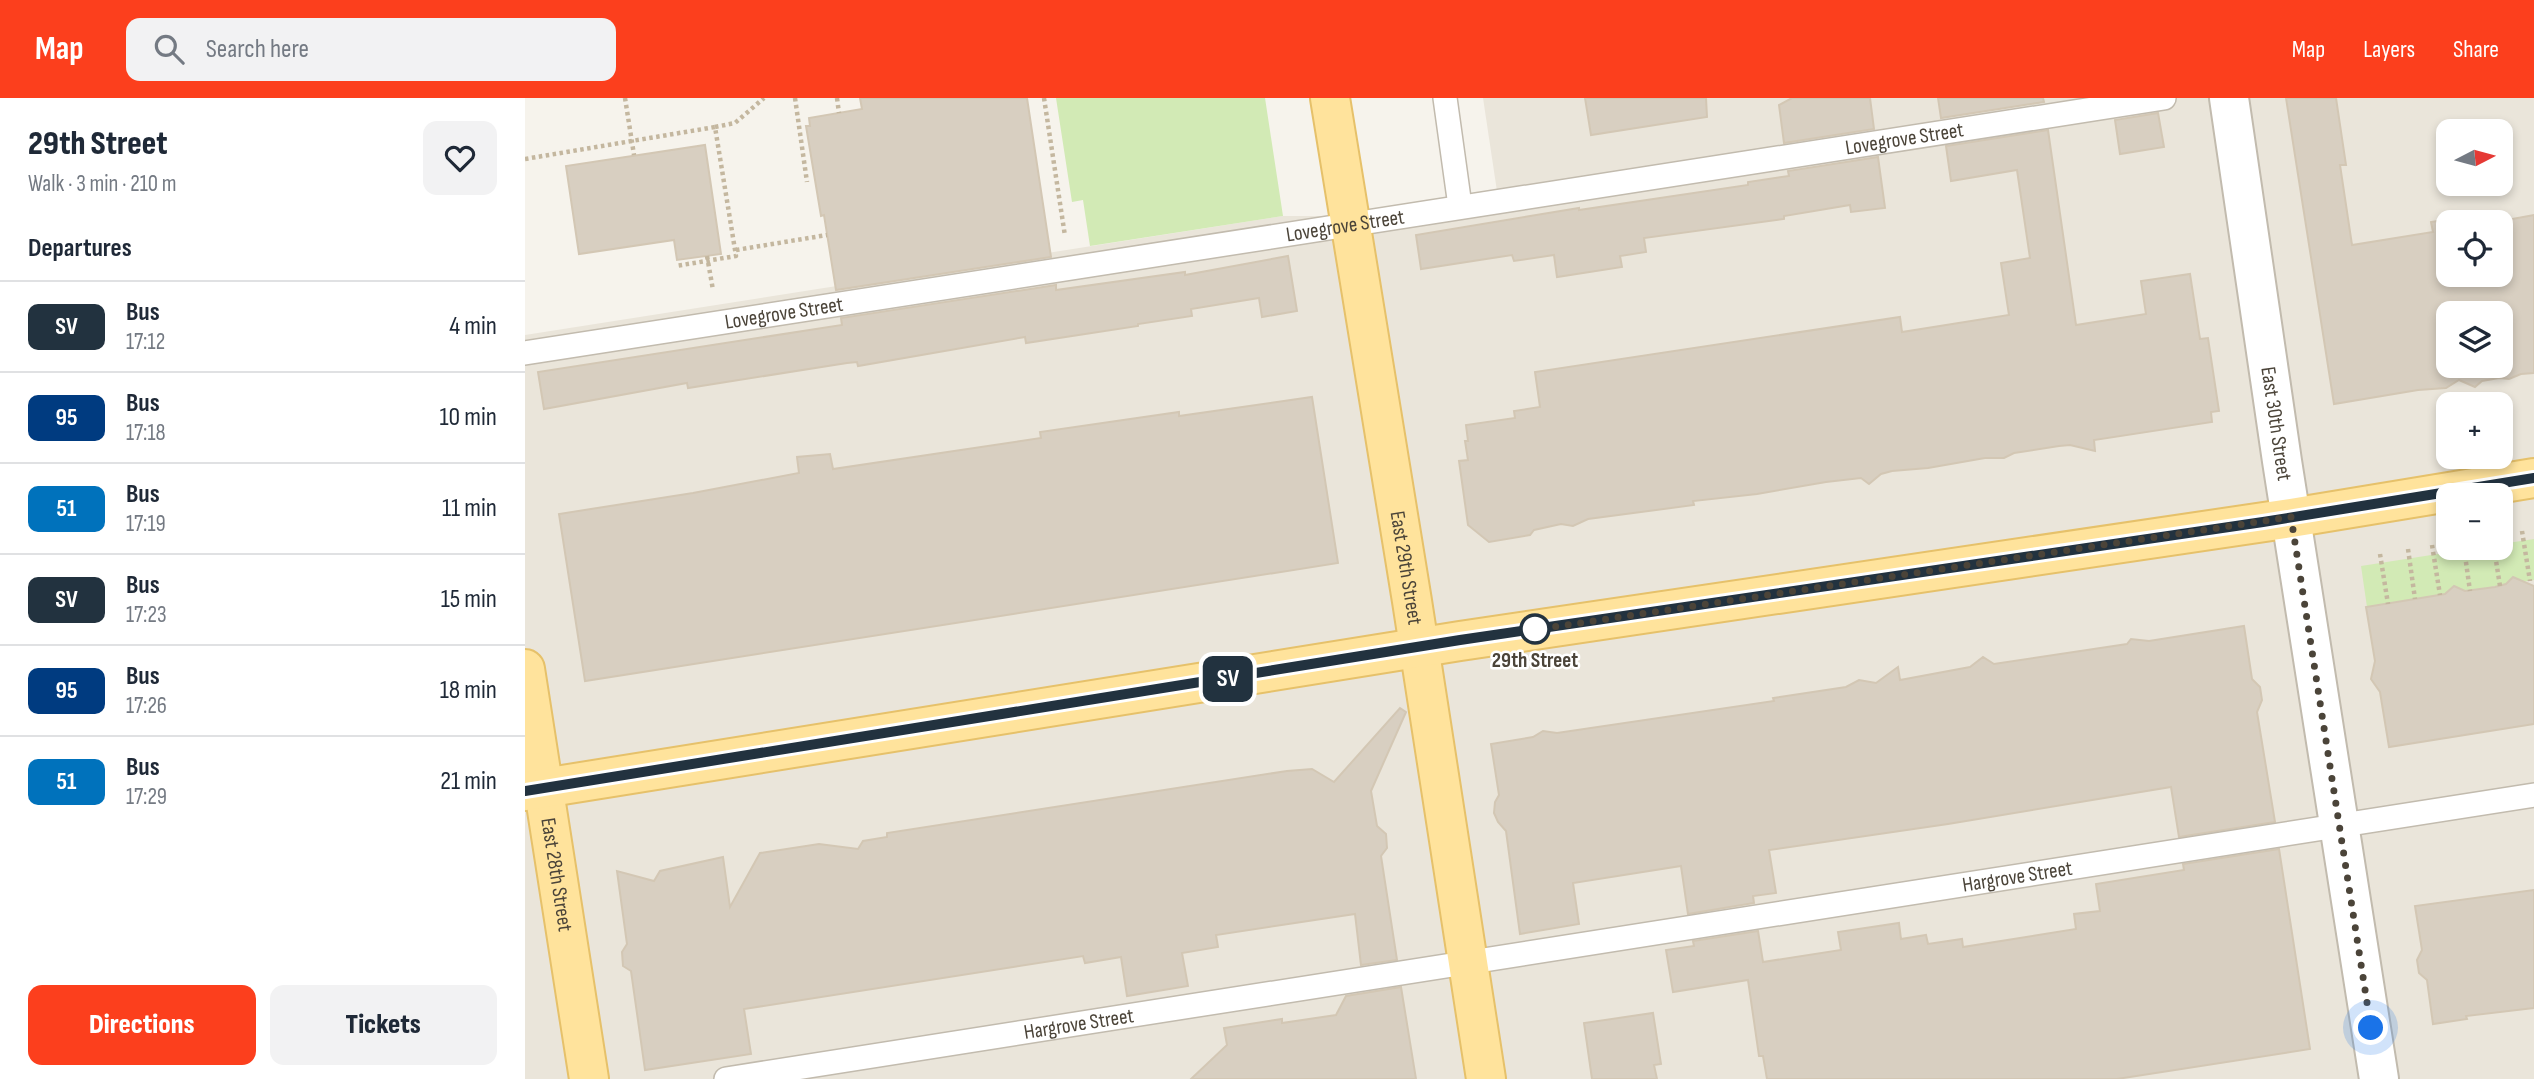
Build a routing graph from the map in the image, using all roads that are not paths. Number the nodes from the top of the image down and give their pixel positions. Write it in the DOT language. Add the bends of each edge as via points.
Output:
graph roads {
  1 [pos="1330,98"];
  2 [pos="1445,98"];
  3 [pos="2164,98"];
  4 [pos="2229,98"];
  5 [pos="1460,206"];
  6 [pos="1350,223"];
  7 [pos="525,353"];
  8 [pos="2534,478"];
  9 [pos="2291,517"];
  10 [pos="1419,649"];
  11 [pos="525,669"];
  12 [pos="534,789"];
  13 [pos="2534,795"];
  14 [pos="2339,824"];
  15 [pos="1467,961"];
  16 [pos="589,1079"];
  17 [pos="726,1079"];
  18 [pos="1486,1079"];
  19 [pos="2379,1079"];
  1 -- 6 [label="main road, East 29th Street"];
  2 -- 5 [label="lane"];
  3 -- 5 [label="lane, Lovegrove Street"];
  4 -- 9 [label="street, East 30th Street"];
  5 -- 6 [label="lane, Lovegrove Street"];
  6 -- 7 [label="lane, Lovegrove Street"];
  6 -- 10 [label="main road, East 29th Street"];
  8 -- 9 [label="main road"];
  9 -- 10 [label="main road"];
  9 -- 14 [label="street, East 30th Street"];
  10 -- 12 [label="main road"];
  10 -- 15 [label="main road, East 29th Street"];
  11 -- 12 [label="main road, East 28th Street"];
  12 -- 16 [label="main road, East 28th Street"];
  13 -- 14 [label="lane, Hargrove Street"];
  14 -- 15 [label="lane, Hargrove Street"];
  14 -- 19 [label="street, East 30th Street"];
  15 -- 17 [label="lane, Hargrove Street"];
  15 -- 18 [label="main road, East 29th Street"];
}
